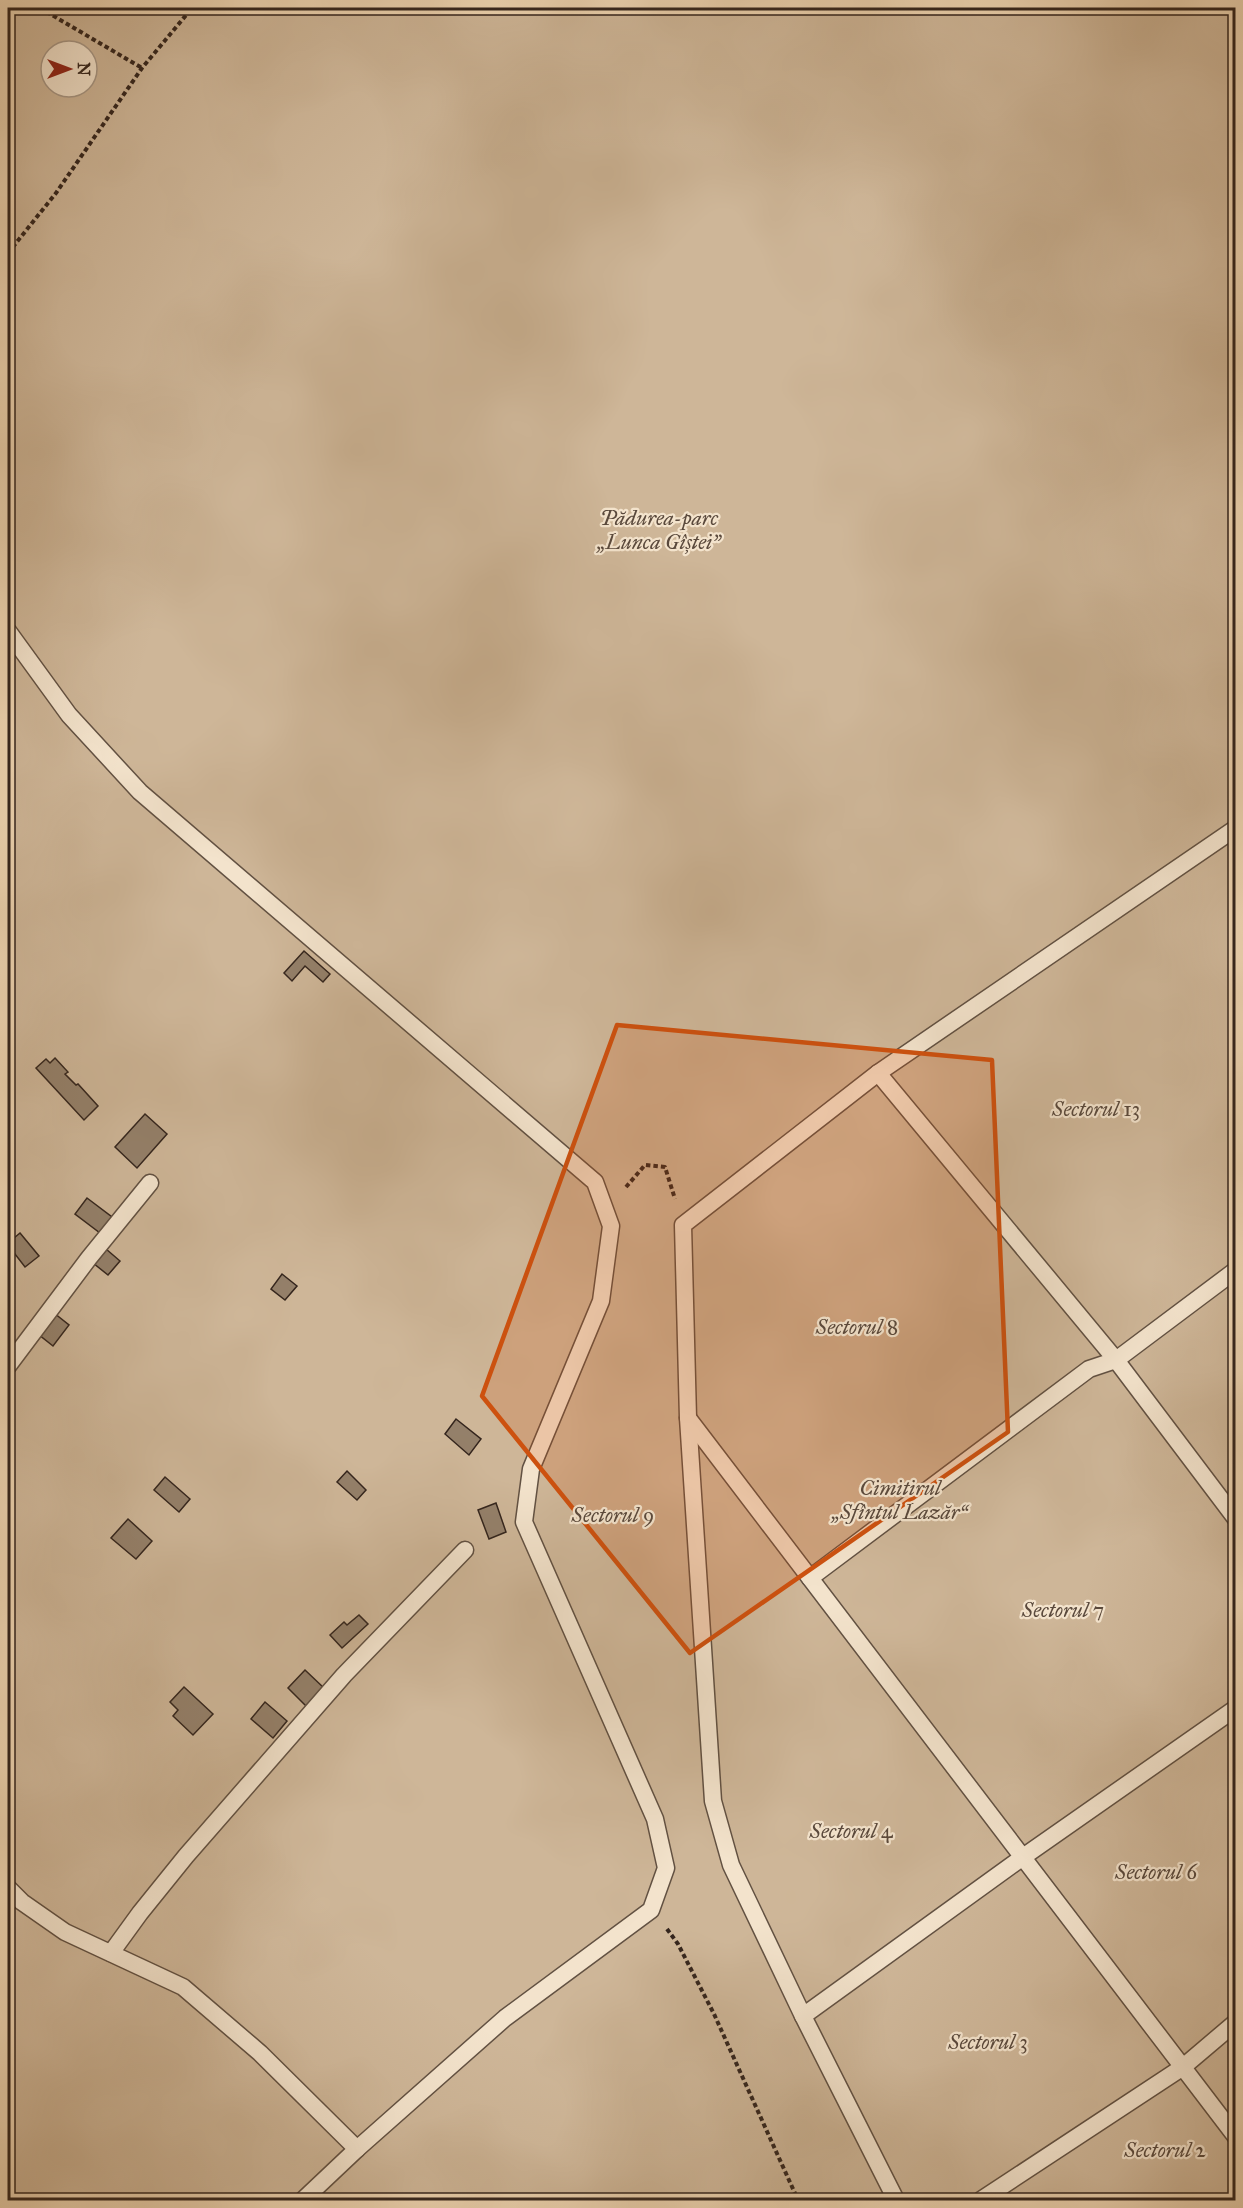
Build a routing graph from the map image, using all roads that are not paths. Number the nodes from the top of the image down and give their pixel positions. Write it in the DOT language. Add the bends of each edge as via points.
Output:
graph roads {
  1 [pos="8,631"];
  2 [pos="1236,828"];
  3 [pos="878,1073"];
  4 [pos="150,1183"];
  5 [pos="1236,1270"];
  6 [pos="1116,1360"];
  7 [pos="8,1366"];
  8 [pos="688,1418"];
  9 [pos="1236,1519"];
  10 [pos="465,1550"];
  11 [pos="810,1578"];
  12 [pos="1236,1708"];
  13 [pos="1023,1857"];
  14 [pos="8,1888"];
  15 [pos="111,1953"];
  16 [pos="803,2016"];
  17 [pos="1236,2022"];
  18 [pos="1183,2067"];
  19 [pos="1236,2137"];
  20 [pos="357,2149"];
  21 [pos="303,2200"];
  22 [pos="896,2200"];
  23 [pos="981,2200"];
  1 -- 20 [label="lane" via="69,715 140,792 595,1182 611,1226 601,1301 531,1469 524,1522 655,1819 666,1868 651,1910 505,2018"];
  2 -- 3 [label="lane"];
  3 -- 6 [label="lane"];
  3 -- 8 [label="lane" via="683,1225"];
  4 -- 7 [label="lane"];
  5 -- 6 [label="lane"];
  6 -- 9 [label="lane"];
  6 -- 11 [label="lane" via="1089,1369"];
  8 -- 11 [label="lane"];
  8 -- 16 [label="lane" via="713,1801 731,1865"];
  10 -- 15 [label="lane" via="344,1675 186,1856"];
  11 -- 13 [label="lane"];
  12 -- 13 [label="lane"];
  13 -- 16 [label="lane"];
  13 -- 18 [label="lane"];
  14 -- 15 [label="lane" via="65,1932"];
  15 -- 20 [label="lane" via="183,1987 260,2053"];
  16 -- 22 [label="lane"];
  17 -- 18 [label="lane"];
  18 -- 19 [label="lane"];
  18 -- 23 [label="lane"];
  20 -- 21 [label="lane"];
}
